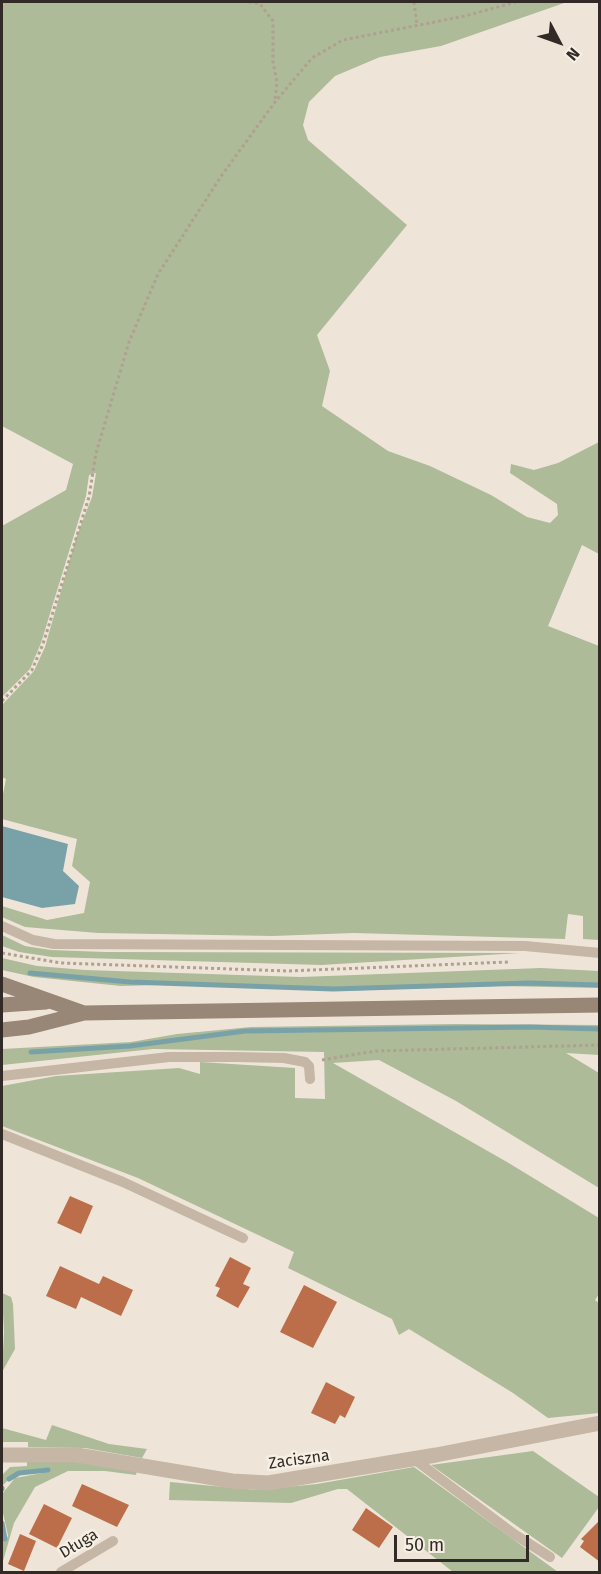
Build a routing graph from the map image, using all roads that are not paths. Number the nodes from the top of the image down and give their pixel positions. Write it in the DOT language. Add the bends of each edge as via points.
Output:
graph roads {
  1 [pos="2,926"];
  2 [pos="600,953"];
  3 [pos="2,984"];
  4 [pos="49,1002"];
  5 [pos="2,1005"];
  6 [pos="600,1005"];
  7 [pos="84,1013"];
  8 [pos="2,1030"];
  9 [pos="2,1076"];
  10 [pos="310,1079"];
  11 [pos="2,1134"];
  12 [pos="243,1238"];
  13 [pos="600,1423"];
  14 [pos="2,1455"];
  15 [pos="414,1459"];
  16 [pos="113,1541"];
  17 [pos="550,1557"];
  18 [pos="61,1572"];
  1 -- 2 [label="lane" via="33,940 54,944 525,946"];
  3 -- 4 [label="main road"];
  4 -- 5 [label="main road"];
  4 -- 7 [label="main road"];
  6 -- 7 [label="main road"];
  7 -- 8 [label="main road"];
  9 -- 10 [label="lane" via="169,1057 284,1058 305,1062"];
  11 -- 12 [label="lane" via="123,1182"];
  13 -- 15 [label="street, Zaciszna"];
  14 -- 15 [label="street, Zaciszna" via="76,1455 232,1481 268,1483"];
  15 -- 17 [label="lane"];
  16 -- 18 [label="lane, Długa"];
}
